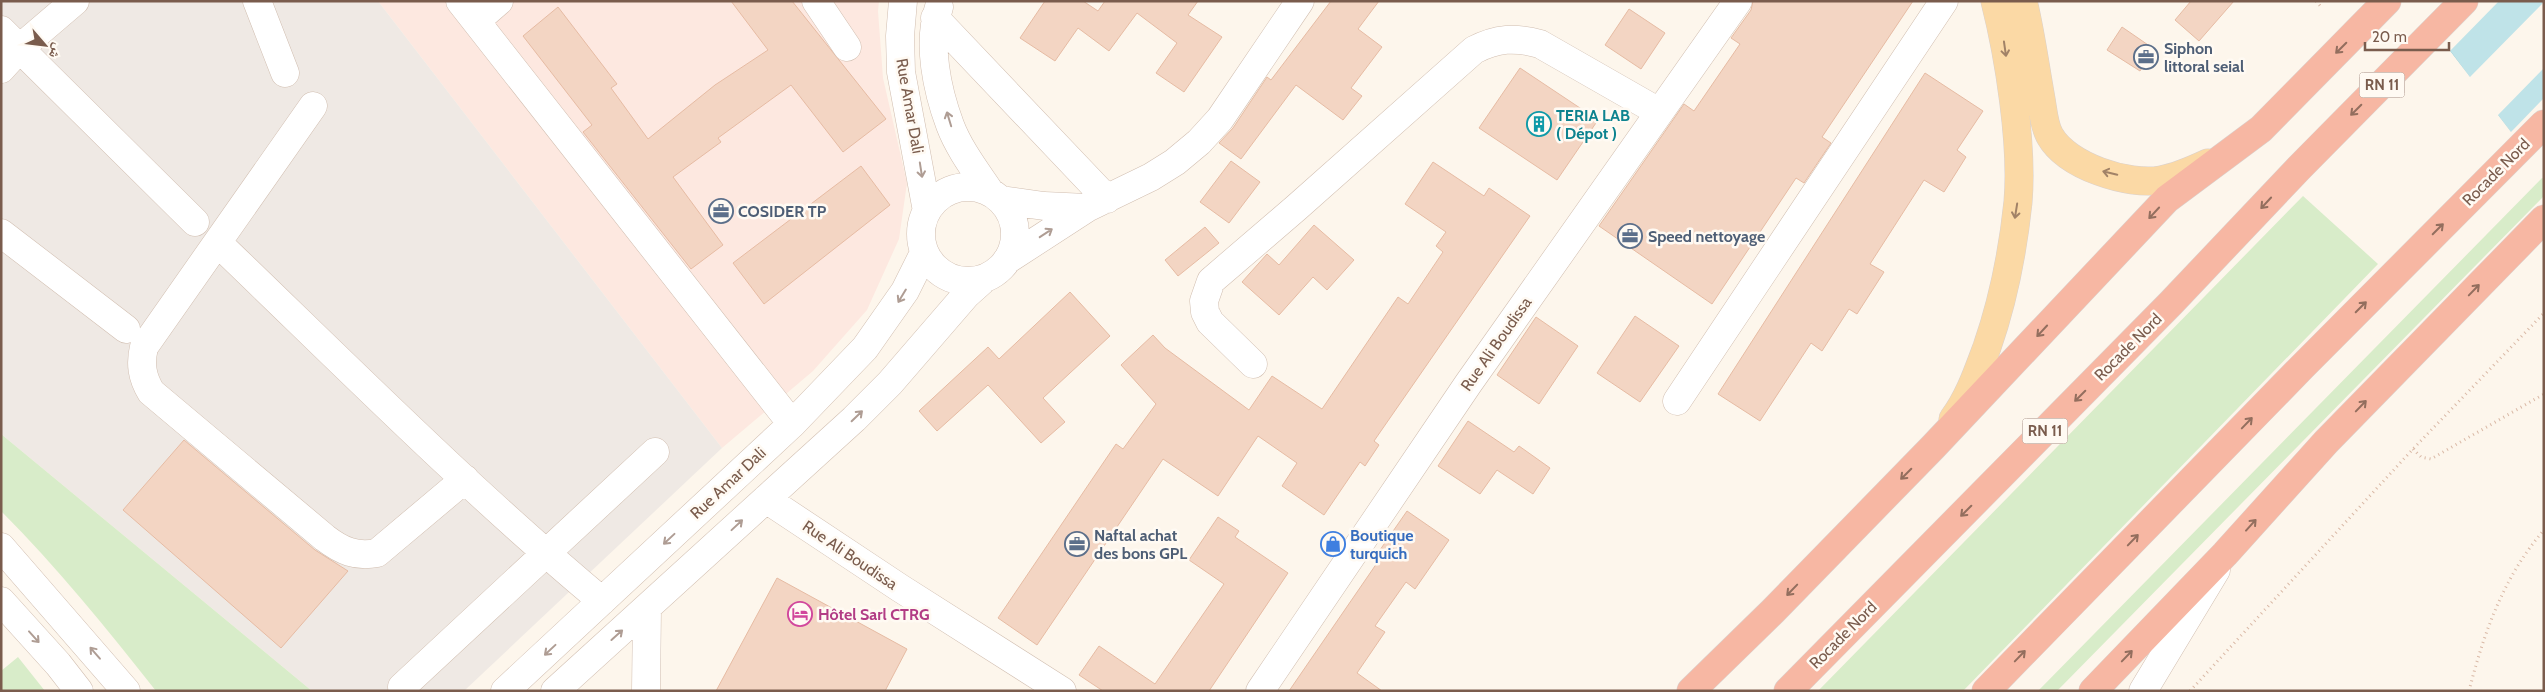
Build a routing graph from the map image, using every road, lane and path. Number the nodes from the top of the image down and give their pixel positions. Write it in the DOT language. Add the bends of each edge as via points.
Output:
graph roads {
  1 [pos="76,1"];
  2 [pos="257,1"];
  3 [pos="500,1"];
  4 [pos="816,1"];
  5 [pos="903,1"];
  6 [pos="1300,1"];
  7 [pos="1738,1"];
  8 [pos="1944,1"];
  9 [pos="1995,1"];
  10 [pos="2023,1"];
  11 [pos="2316,1"];
  12 [pos="2387,1"];
  13 [pos="2464,1"];
  14 [pos="2322,8"];
  15 [pos="938,10"];
  16 [pos="468,11"];
  17 [pos="10,39"];
  18 [pos="847,47"];
  19 [pos="1,69"];
  20 [pos="286,73"];
  21 [pos="314,106"];
  22 [pos="1659,112"];
  23 [pos="2544,124"];
  24 [pos="2223,156"];
  25 [pos="996,196"];
  26 [pos="1097,204"];
  27 [pos="927,211"];
  28 [pos="2544,219"];
  29 [pos="195,222"];
  30 [pos="1,233"];
  31 [pos="218,243"];
  32 [pos="924,252"];
  33 [pos="1007,260"];
  34 [pos="985,278"];
  35 [pos="2544,312"];
  36 [pos="126,329"];
  37 [pos="1253,364"];
  38 [pos="2544,394"];
  39 [pos="1677,401"];
  40 [pos="792,424"];
  41 [pos="1933,447"];
  42 [pos="2413,449"];
  43 [pos="655,452"];
  44 [pos="465,479"];
  45 [pos="766,499"];
  46 [pos="2544,530"];
  47 [pos="1,547"];
  48 [pos="546,554"];
  49 [pos="2225,554"];
  50 [pos="1,601"];
  51 [pos="602,601"];
  52 [pos="647,608"];
  53 [pos="1773,611"];
  54 [pos="402,687"];
  55 [pos="79,691"];
  56 [pos="126,691"];
  57 [pos="505,691"];
  58 [pos="555,691"];
  59 [pos="646,691"];
  60 [pos="1062,691"];
  61 [pos="1260,691"];
  62 [pos="1690,691"];
  63 [pos="1710,691"];
  64 [pos="1788,691"];
  65 [pos="1986,691"];
  66 [pos="2093,691"];
  67 [pos="2143,691"];
  68 [pos="2190,691"];
  69 [pos="2469,691"];
  1 -- 17 [label="street"];
  2 -- 20 [label="street"];
  3 -- 16 [label="street"];
  4 -- 18 [label="street"];
  5 -- 27 [label="street, Rue Amar Dali, one-way" via="901,72"];
  6 -- 26 [label="street" via="1220,119 1198,142 1176,162"];
  7 -- 22 [label="street, Rue Ali Boudissa"];
  8 -- 39 [label="street"];
  9 -- 41 [label="main road, one-way" via="2002,28 2014,117 2018,200 1992,332 1977,374 1958,412"];
  24 -- 10 [label="main road, one-way" via="2183,174 2140,181 2091,168 2070,158 2050,136 2042,109"];
  11 -- 14 [label="path"];
  12 -- 24 [label="highway, one-way" via="2261,129"];
  13 -- 64 [label="highway, Rocade Nord / RN 11, one-way" via="2299,168 2172,303"];
  25 -- 15 [label="street, Rue Amar Dali, one-way" via="966,155 951,126 933,48"];
  15 -- 26 [label="street"];
  16 -- 40 [label="street"];
  17 -- 19 [label="street"];
  17 -- 29 [label="street"];
  21 -- 31 [label="street"];
  22 -- 37 [label="street" via="1540,44 1506,39 1474,50 1211,281 1204,301 1210,322"];
  22 -- 61 [label="street, Rue Ali Boudissa" via="1468,384"];
  65 -- 23 [label="highway, Rocade Nord, one-way"];
  24 -- 41 [label="highway, one-way" via="2167,199"];
  25 -- 26 [label="street" via="1044,206"];
  25 -- 27 [label="street" via="969,187 948,191"];
  25 -- 33 [label="street" via="1010,214 1015,229"];
  33 -- 26 [label="street, one-way"];
  27 -- 32 [label="street" via="921,224"];
  49 -- 28 [label="highway, one-way" via="2326,442"];
  30 -- 36 [label="street"];
  31 -- 44 [label="street"];
  31 -- 44 [label="street" via="144,347 142,373 151,392 325,538 350,553 377,553"];
  32 -- 34 [label="street" via="932,265 956,280"];
  32 -- 40 [label="street, Rue Amar Dali, one-way" via="905,291 865,348"];
  33 -- 34 [label="street"];
  45 -- 34 [label="street, one-way" via="890,383 966,295"];
  35 -- 42 [label="path"];
  38 -- 42 [label="path" via="2431,459 2421,457"];
  40 -- 51 [label="street, Rue Amar Dali, one-way"];
  41 -- 53 [label="highway, one-way"];
  42 -- 68 [label="path"];
  43 -- 48 [label="street"];
  44 -- 48 [label="street"];
  52 -- 45 [label="street, one-way"];
  45 -- 60 [label="street, Rue Ali Boudissa"];
  46 -- 69 [label="path" via="2516,566 2503,591 2490,620"];
  56 -- 47 [label="street, one-way"];
  48 -- 51 [label="street"];
  48 -- 54 [label="street"];
  66 -- 49 [label="highway, one-way"];
  49 -- 67 [label="street"];
  50 -- 55 [label="street, one-way"];
  51 -- 57 [label="street, Rue Amar Dali, one-way"];
  58 -- 52 [label="street, one-way"];
  52 -- 59 [label="street"];
  53 -- 62 [label="highway"];
  53 -- 63 [label="highway"];
}
